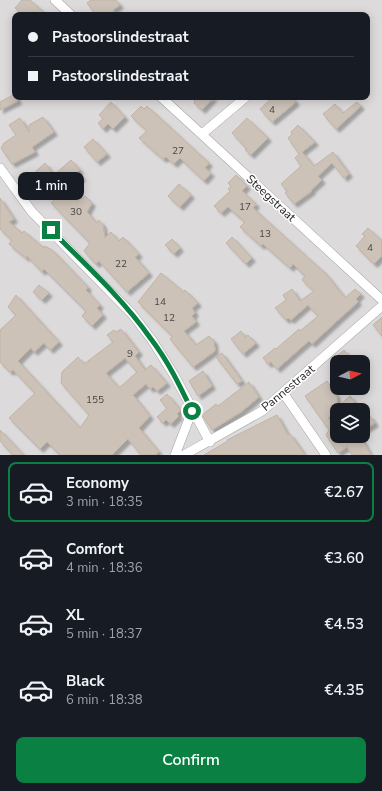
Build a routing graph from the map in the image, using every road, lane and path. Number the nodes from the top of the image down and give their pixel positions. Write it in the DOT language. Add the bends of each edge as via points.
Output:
graph roads {
  1 [pos="55,0"];
  2 [pos="68,12"];
  3 [pos="164,100"];
  4 [pos="242,100"];
  5 [pos="202,134"];
  6 [pos="0,168"];
  7 [pos="382,300"];
  8 [pos="382,306"];
  9 [pos="284,394"];
  10 [pos="192,411"];
  11 [pos="210,442"];
  12 [pos="175,455"];
  13 [pos="184,455"];
  14 [pos="326,455"];
  1 -- 2 [label="street"];
  3 -- 5 [label="street, Steegstraat"];
  4 -- 5 [label="street"];
  5 -- 7 [label="street, Steegstraat"];
  6 -- 10 [label="street" via="32,212 132,314 174,375"];
  8 -- 9 [label="street, Pannestraat"];
  9 -- 11 [label="street, Pannestraat" via="247,421"];
  9 -- 14 [label="street"];
  10 -- 11 [label="street"];
  10 -- 12 [label="street"];
  11 -- 13 [label="street, Pannestraat"];
}
